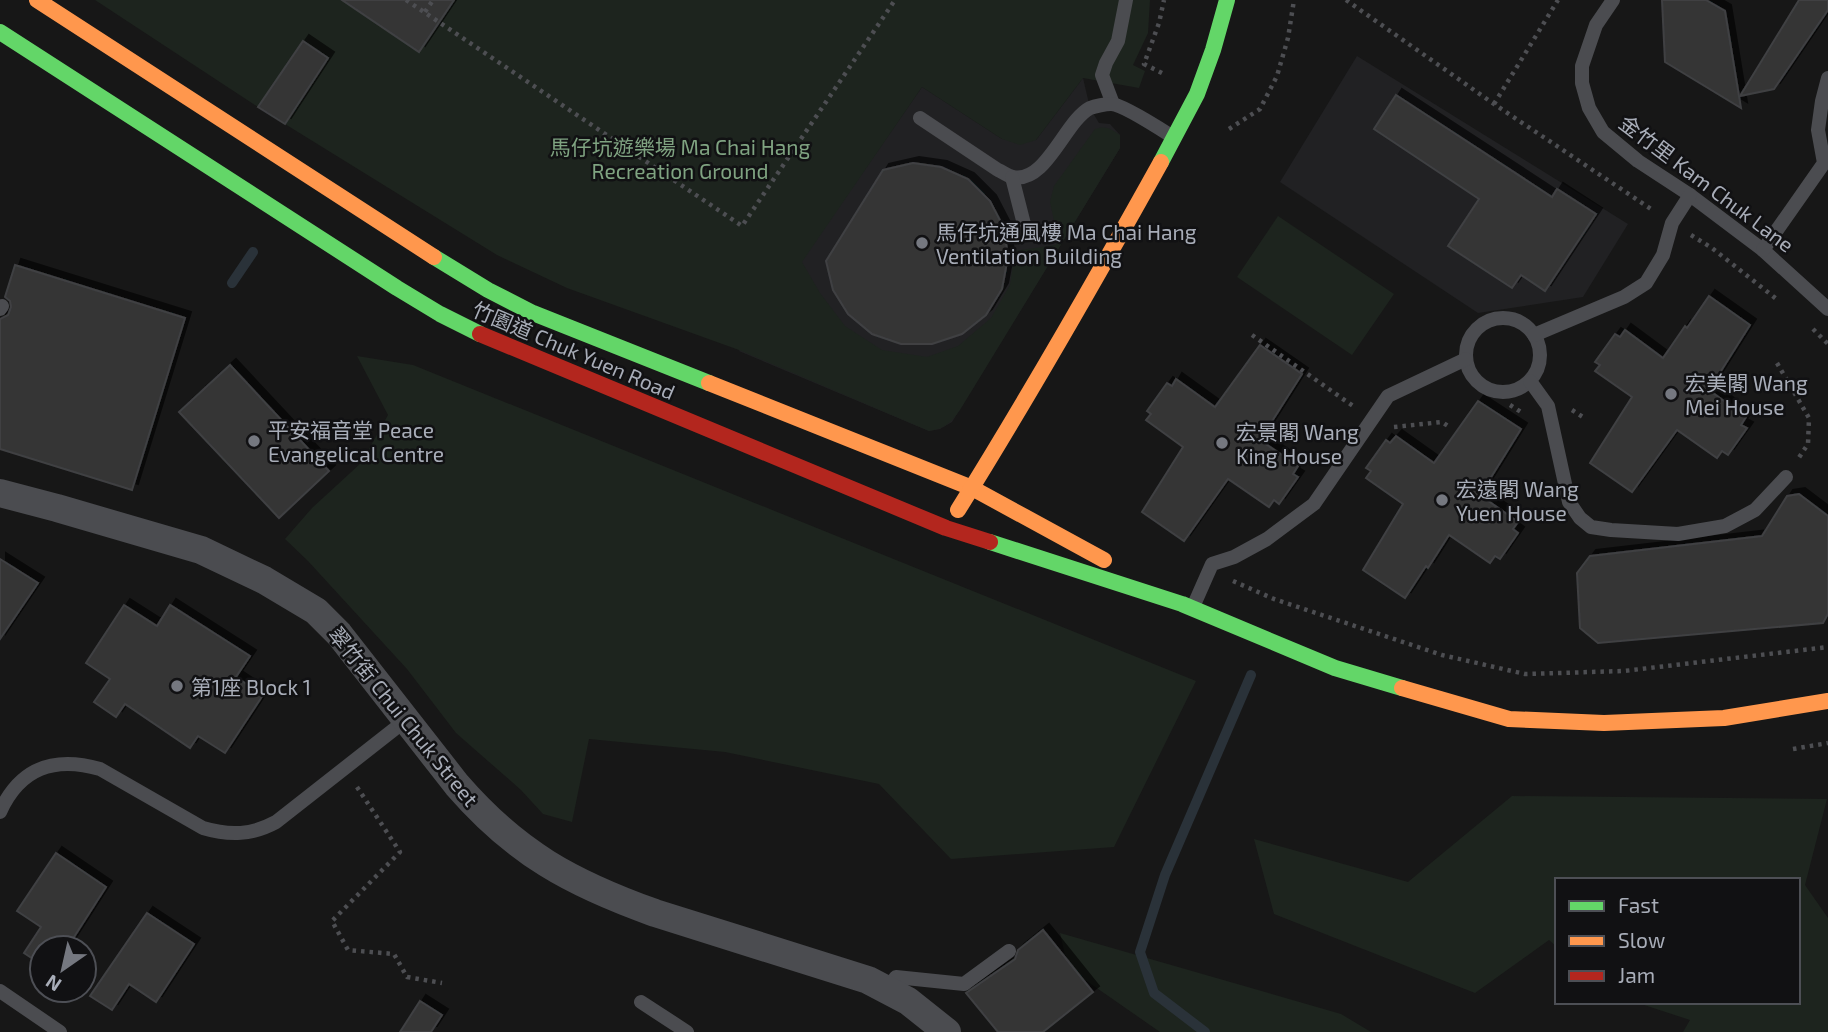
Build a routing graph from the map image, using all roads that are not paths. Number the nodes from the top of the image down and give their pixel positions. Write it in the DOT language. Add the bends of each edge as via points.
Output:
graph roads {
  1 [pos="37,0"];
  2 [pos="1126,0"];
  3 [pos="1227,0"];
  4 [pos="1613,0"];
  5 [pos="0,32"];
  6 [pos="1828,78"];
  7 [pos="1113,103"];
  8 [pos="920,118"];
  9 [pos="1174,138"];
  10 [pos="1826,164"];
  11 [pos="1012,177"];
  12 [pos="1690,195"];
  13 [pos="1026,232"];
  14 [pos="1763,250"];
  15 [pos="1828,309"];
  16 [pos="1534,335"];
  17 [pos="1466,359"];
  18 [pos="1530,381"];
  19 [pos="1786,477"];
  20 [pos="972,488"];
  21 [pos="0,493"];
  22 [pos="946,528"];
  23 [pos="1188,606"];
  24 [pos="1828,701"];
  25 [pos="1471,707"];
  26 [pos="1724,718"];
  27 [pos="406,720"];
  28 [pos="1521,734"];
  29 [pos="1549,735"];
  30 [pos="0,813"];
  31 [pos="1009,951"];
  32 [pos="887,989"];
  33 [pos="0,991"];
  34 [pos="641,1002"];
  35 [pos="60,1032"];
  36 [pos="687,1032"];
  37 [pos="947,1032"];
  1 -- 20 [label="main road, 竹園道 Chuk Yuen Road" via="488,290 533,313"];
  2 -- 7 [label="lane" via="1118,41 1102,75"];
  3 -- 9 [label="main road" via="1197,94"];
  4 -- 12 [label="lane, 金竹里 Kam Chuk Lane" via="1596,25 1583,66 1582,83 1590,108 1603,132"];
  5 -- 22 [label="main road, 竹園道 Chuk Yuen Road" via="440,314"];
  6 -- 10 [label="lane" via="1818,130"];
  7 -- 9 [label="lane"];
  7 -- 11 [label="lane" via="1090,108 1039,169"];
  8 -- 11 [label="lane"];
  9 -- 20 [label="main road"];
  10 -- 14 [label="lane"];
  11 -- 13 [label="lane"];
  12 -- 14 [label="lane, 金竹里 Kam Chuk Lane"];
  12 -- 16 [label="lane" via="1672,223 1663,255 1646,283 1625,297"];
  14 -- 15 [label="lane, 金竹里 Kam Chuk Lane"];
  16 -- 17 [label="lane" via="1516,320 1490,320 1471,335"];
  16 -- 18 [label="lane" via="1540,359"];
  17 -- 18 [label="lane" via="1476,381 1497,392 1521,388"];
  17 -- 23 [label="lane" via="1388,396 1314,504 1267,539 1212,564"];
  18 -- 19 [label="lane" via="1548,406 1569,502 1591,527 1678,534 1725,526 1755,510"];
  20 -- 22 [label="main road"];
  20 -- 23 [label="main road, 竹園道 Chuk Yuen Road"];
  21 -- 27 [label="street, 翠竹街 Chui Chuk Street" via="201,550 264,580 316,611"];
  22 -- 23 [label="main road, 竹園道 Chuk Yuen Road"];
  23 -- 25 [label="main road, 竹園道 Chuk Yuen Road" via="1335,668"];
  24 -- 26 [label="main road, 竹園道 Chuk Yuen Road"];
  25 -- 26 [label="main road, 竹園道 Chuk Yuen Road" via="1509,719 1591,723"];
  25 -- 28 [label="lane" via="1508,731"];
  26 -- 29 [label="lane" via="1618,737"];
  27 -- 30 [label="lane" via="276,822 250,833 203,828 100,769 69,763 28,775 6,798"];
  27 -- 32 [label="street, 翠竹街 Chui Chuk Street" via="476,807 503,833 556,870 655,913"];
  31 -- 32 [label="lane" via="964,984 896,977"];
  32 -- 37 [label="street, 翠竹街 Chui Chuk Street"];
  33 -- 35 [label="lane"];
  34 -- 36 [label="lane"];
}
